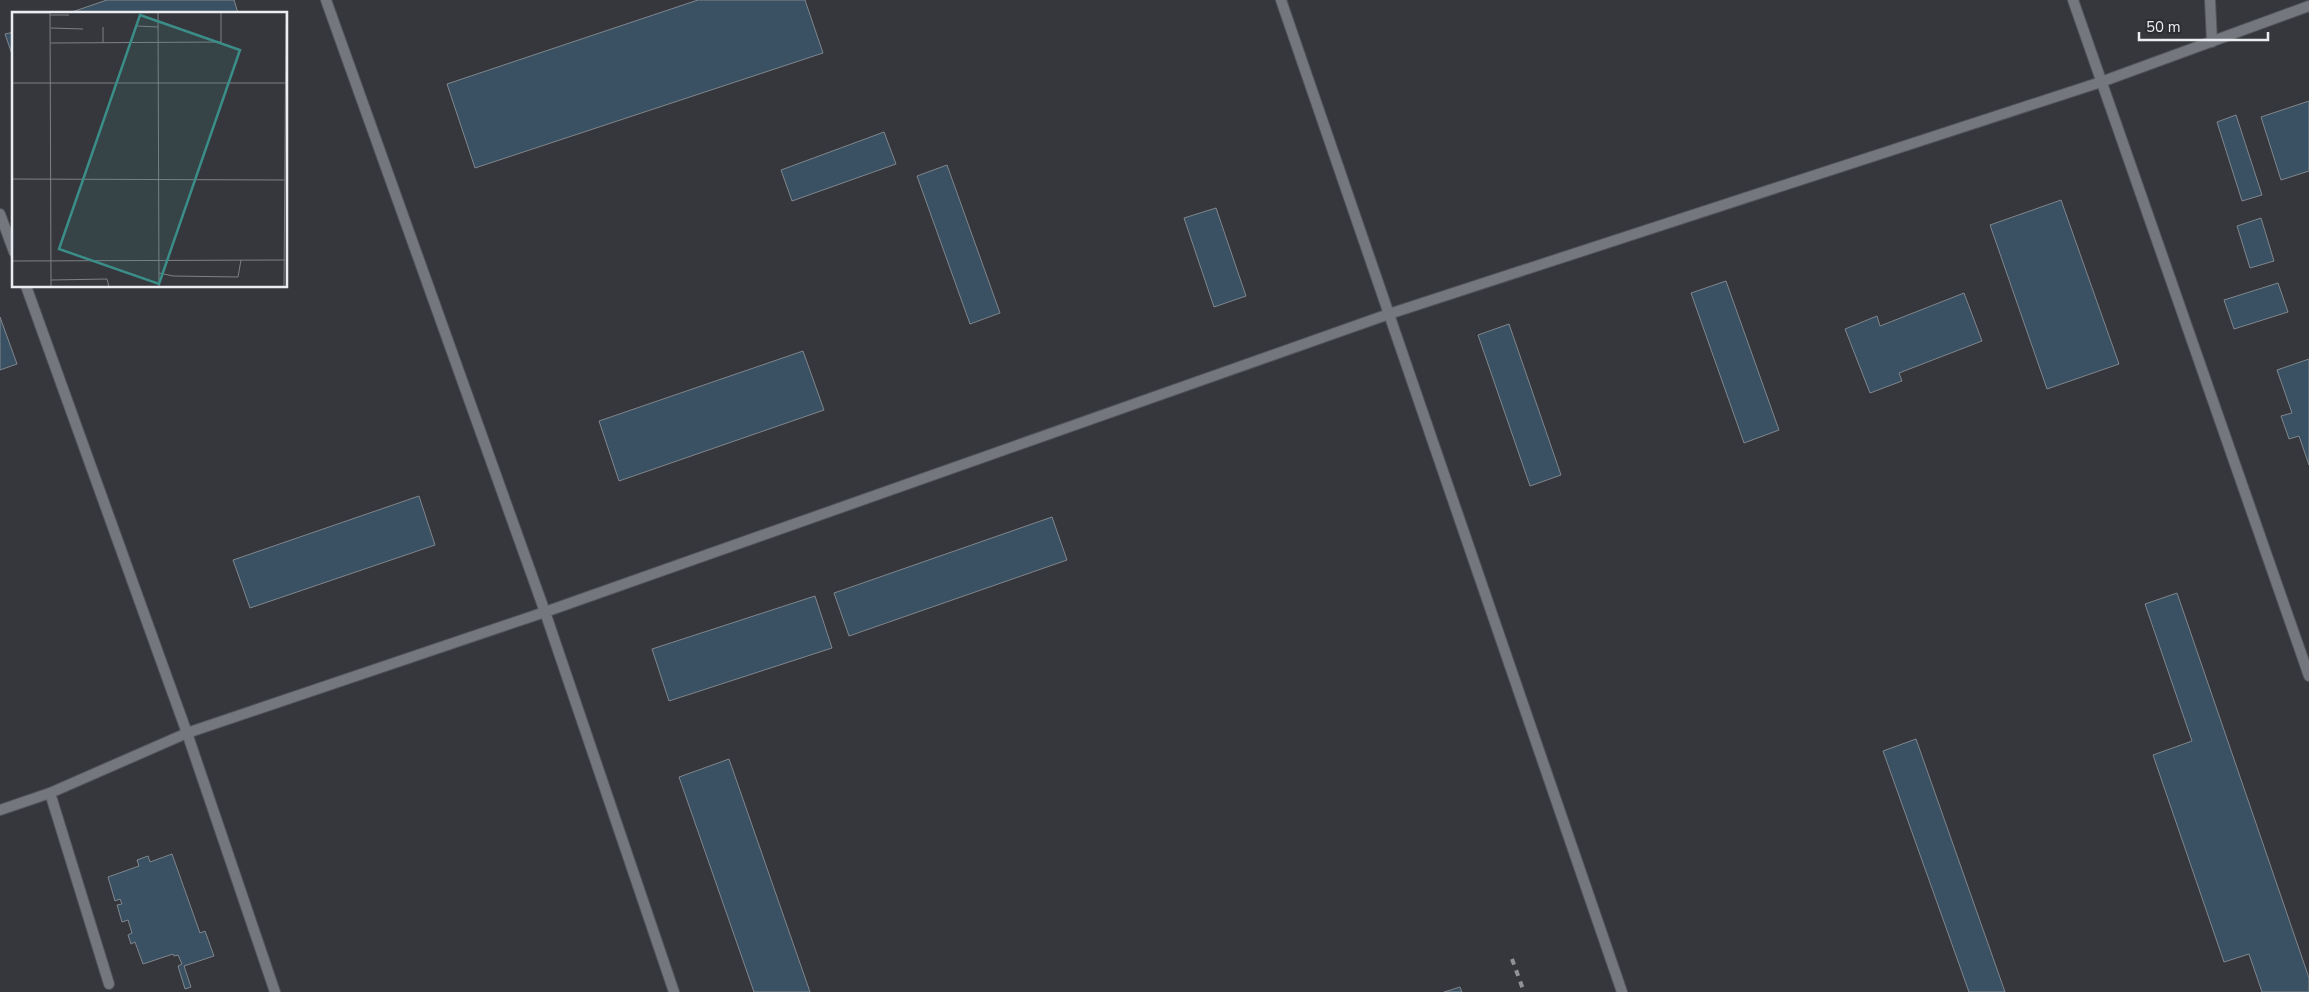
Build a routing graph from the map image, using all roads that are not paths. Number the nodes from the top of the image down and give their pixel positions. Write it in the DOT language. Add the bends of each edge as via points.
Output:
graph roads {
  1 [pos="326,0"];
  2 [pos="1281,0"];
  3 [pos="2073,0"];
  4 [pos="2210,0"];
  5 [pos="2309,6"];
  6 [pos="2212,42"];
  7 [pos="2101,82"];
  8 [pos="0,214"];
  9 [pos="12,247"];
  10 [pos="27,288"];
  11 [pos="1389,314"];
  12 [pos="545,612"];
  13 [pos="2309,676"];
  14 [pos="187,733"];
  15 [pos="50,793"];
  16 [pos="0,810"];
  17 [pos="109,984"];
  18 [pos="276,992"];
  19 [pos="674,992"];
  20 [pos="1622,992"];
  1 -- 12 [label="lane"];
  2 -- 11 [label="lane"];
  3 -- 7 [label="lane"];
  4 -- 6 [label="lane"];
  5 -- 6 [label="lane"];
  6 -- 7 [label="lane"];
  7 -- 11 [label="lane"];
  7 -- 13 [label="lane"];
  8 -- 9 [label="lane"];
  10 -- 14 [label="lane"];
  11 -- 12 [label="lane"];
  11 -- 20 [label="lane"];
  12 -- 14 [label="lane"];
  12 -- 19 [label="lane"];
  14 -- 15 [label="lane"];
  14 -- 18 [label="lane"];
  15 -- 16 [label="lane"];
  15 -- 17 [label="lane"];
}
